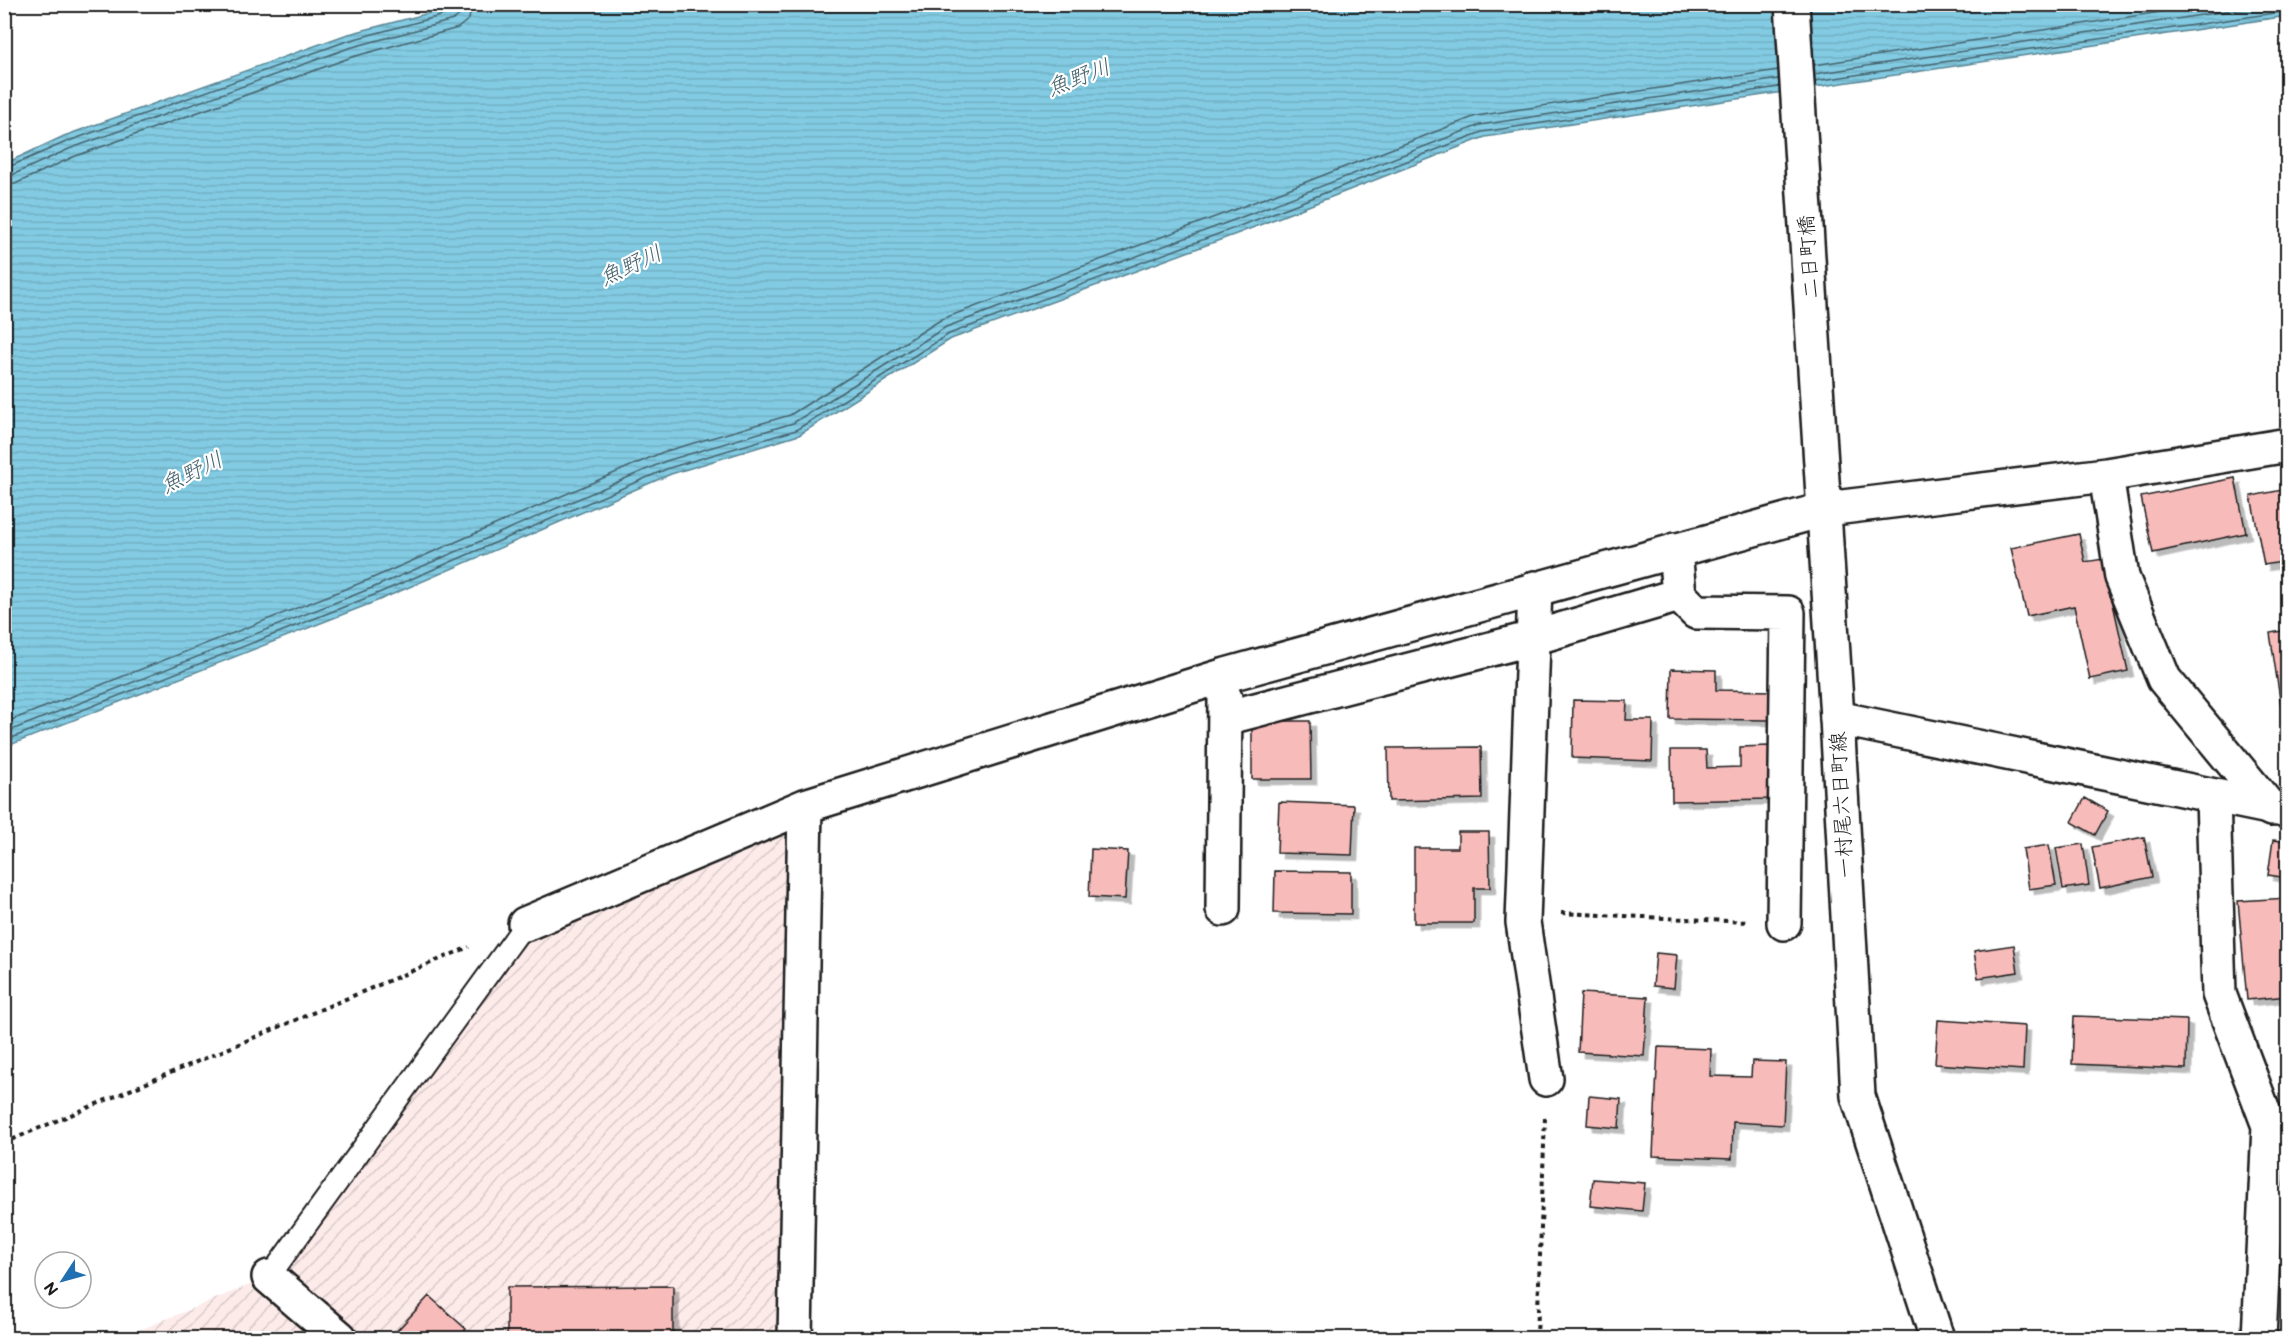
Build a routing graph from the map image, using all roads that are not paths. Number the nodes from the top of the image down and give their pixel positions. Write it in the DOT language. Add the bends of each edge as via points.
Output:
graph roads {
  1 [pos="1792,4"];
  2 [pos="2288,445"];
  3 [pos="2106,475"];
  4 [pos="1826,509"];
  5 [pos="1675,550"];
  6 [pos="1535,588"];
  7 [pos="1679,595"];
  8 [pos="1533,638"];
  9 [pos="1226,675"];
  10 [pos="1225,718"];
  11 [pos="1838,718"];
  12 [pos="2213,797"];
  13 [pos="805,806"];
  14 [pos="2279,810"];
  15 [pos="1223,909"];
  16 [pos="1784,923"];
  17 [pos="525,924"];
  18 [pos="1546,1079"];
  19 [pos="270,1277"];
  20 [pos="340,1338"];
  21 [pos="795,1338"];
  22 [pos="1937,1338"];
  23 [pos="2259,1338"];
  1 -- 4 [label="street, 二日町橋"];
  2 -- 3 [label="street"];
  3 -- 4 [label="street"];
  3 -- 14 [label="street" via="2122,577 2164,679"];
  4 -- 5 [label="street"];
  4 -- 11 [label="street, 二日町橋"];
  5 -- 6 [label="street"];
  5 -- 7 [label="street"];
  6 -- 8 [label="street"];
  6 -- 9 [label="street"];
  7 -- 8 [label="street"];
  7 -- 16 [label="street" via="1696,612 1788,613"];
  8 -- 10 [label="street"];
  8 -- 18 [label="street" via="1523,922"];
  9 -- 10 [label="street"];
  9 -- 13 [label="street"];
  10 -- 15 [label="street"];
  11 -- 12 [label="street, 一村尾六日町線"];
  11 -- 22 [label="street, 一村尾六日町線" via="1858,1096"];
  12 -- 14 [label="street, 一村尾六日町線"];
  12 -- 23 [label="street" via="2219,994 2269,1126"];
  13 -- 17 [label="street"];
  13 -- 21 [label="street"];
  17 -- 19 [label="lane"];
  19 -- 20 [label="street"];
}
